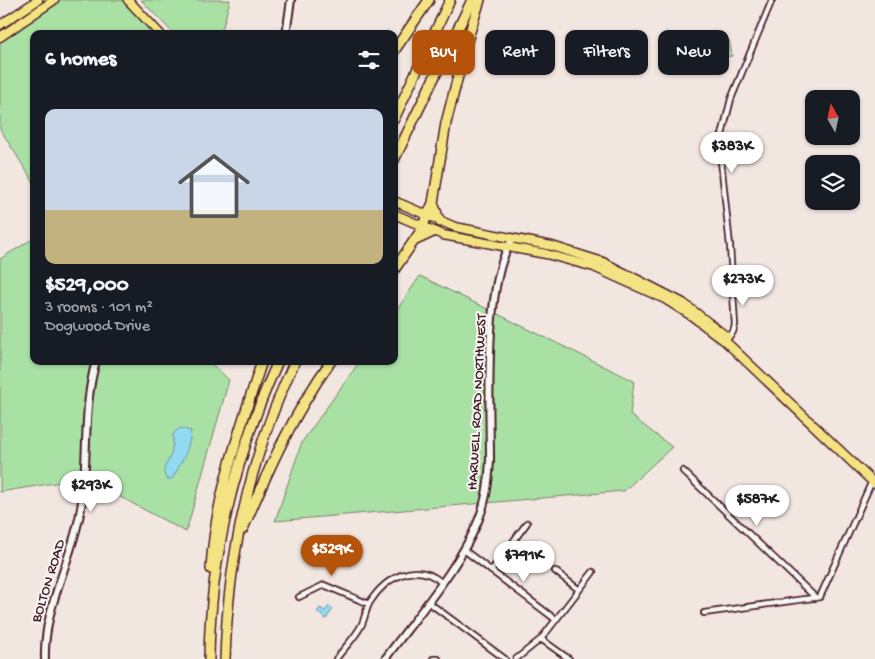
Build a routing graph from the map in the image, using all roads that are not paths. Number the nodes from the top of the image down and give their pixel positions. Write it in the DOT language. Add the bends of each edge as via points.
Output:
graph roads {
  1 [pos="38,0"];
  2 [pos="54,0"];
  3 [pos="128,0"];
  4 [pos="291,0"];
  5 [pos="429,0"];
  6 [pos="450,0"];
  7 [pos="472,0"];
  8 [pos="480,0"];
  9 [pos="772,0"];
  10 [pos="0,25"];
  11 [pos="156,30"];
  12 [pos="287,30"];
  13 [pos="0,37"];
  14 [pos="398,45"];
  15 [pos="398,110"];
  16 [pos="398,152"];
  17 [pos="398,203"];
  18 [pos="433,203"];
  19 [pos="398,216"];
  20 [pos="428,217"];
  21 [pos="440,222"];
  22 [pos="422,227"];
  23 [pos="433,232"];
  24 [pos="513,239"];
  25 [pos="414,242"];
  26 [pos="506,247"];
  27 [pos="398,264"];
  28 [pos="726,339"];
  29 [pos="95,365"];
  30 [pos="261,365"];
  31 [pos="276,365"];
  32 [pos="293,365"];
  33 [pos="327,365"];
  34 [pos="684,471"];
  35 [pos="873,483"];
  36 [pos="528,523"];
  37 [pos="514,541"];
  38 [pos="235,548"];
  39 [pos="464,550"];
  40 [pos="543,561"];
  41 [pos="491,571"];
  42 [pos="555,571"];
  43 [pos="592,572"];
  44 [pos="441,582"];
  45 [pos="578,589"];
  46 [pos="299,597"];
  47 [pos="816,598"];
  48 [pos="427,601"];
  49 [pos="368,604"];
  50 [pos="704,613"];
  51 [pos="211,616"];
  52 [pos="555,619"];
  53 [pos="541,639"];
  54 [pos="45,659"];
  55 [pos="209,659"];
  56 [pos="225,659"];
  57 [pos="336,659"];
  58 [pos="384,659"];
  59 [pos="433,659"];
  60 [pos="438,659"];
  61 [pos="505,659"];
  62 [pos="516,659"];
  63 [pos="569,659"];
  1 -- 10 [label="main road"];
  2 -- 13 [label="main road"];
  3 -- 11 [label="main road"];
  4 -- 12 [label="street"];
  5 -- 14 [label="highway"];
  6 -- 15 [label="highway"];
  7 -- 16 [label="highway"];
  8 -- 18 [label="highway" via="446,123"];
  9 -- 28 [label="street" via="726,113 721,139 735,325"];
  17 -- 20 [label="main road"];
  18 -- 20 [label="highway"];
  18 -- 21 [label="highway"];
  19 -- 22 [label="main road"];
  20 -- 21 [label="main road"];
  20 -- 22 [label="highway"];
  21 -- 24 [label="main road"];
  22 -- 23 [label="main road"];
  22 -- 25 [label="highway"];
  23 -- 25 [label="highway"];
  23 -- 26 [label="main road"];
  24 -- 26 [label="street, HARWELL ROAD NORTHWEST"];
  24 -- 28 [label="main road" via="569,251 616,268 683,303"];
  25 -- 27 [label="highway"];
  26 -- 28 [label="main road" via="564,258 623,278 678,307"];
  26 -- 39 [label="street, HARWELL ROAD NORTHWEST" via="491,334 489,481 480,516"];
  28 -- 35 [label="main road"];
  29 -- 54 [label="street, BOLTON ROAD" via="89,396 81,509 50,615 44,645"];
  30 -- 51 [label="highway" via="230,457 220,499 212,544"];
  31 -- 51 [label="highway" via="237,468 220,540"];
  32 -- 38 [label="highway" via="262,442 247,490"];
  33 -- 38 [label="highway" via="276,451"];
  34 -- 47 [label="street"];
  35 -- 47 [label="street" via="820,597"];
  36 -- 37 [label="street"];
  37 -- 40 [label="street"];
  37 -- 41 [label="street"];
  38 -- 56 [label="highway" via="228,592"];
  39 -- 41 [label="street"];
  39 -- 44 [label="street, HARWELL ROAD NORTHWEST"];
  41 -- 52 [label="street"];
  42 -- 45 [label="street"];
  43 -- 45 [label="street"];
  44 -- 48 [label="street, HARWELL ROAD NORTHWEST"];
  44 -- 49 [label="street" via="427,574 412,571 380,588"];
  45 -- 52 [label="street"];
  46 -- 49 [label="street" via="324,585"];
  47 -- 50 [label="street"];
  48 -- 58 [label="street, HARWELL ROAD NORTHWEST"];
  48 -- 61 [label="street"];
  49 -- 57 [label="street" via="362,624"];
  51 -- 55 [label="highway"];
  52 -- 53 [label="street"];
  53 -- 62 [label="street"];
  53 -- 63 [label="street"];
  59 -- 60 [label="street"];
}
